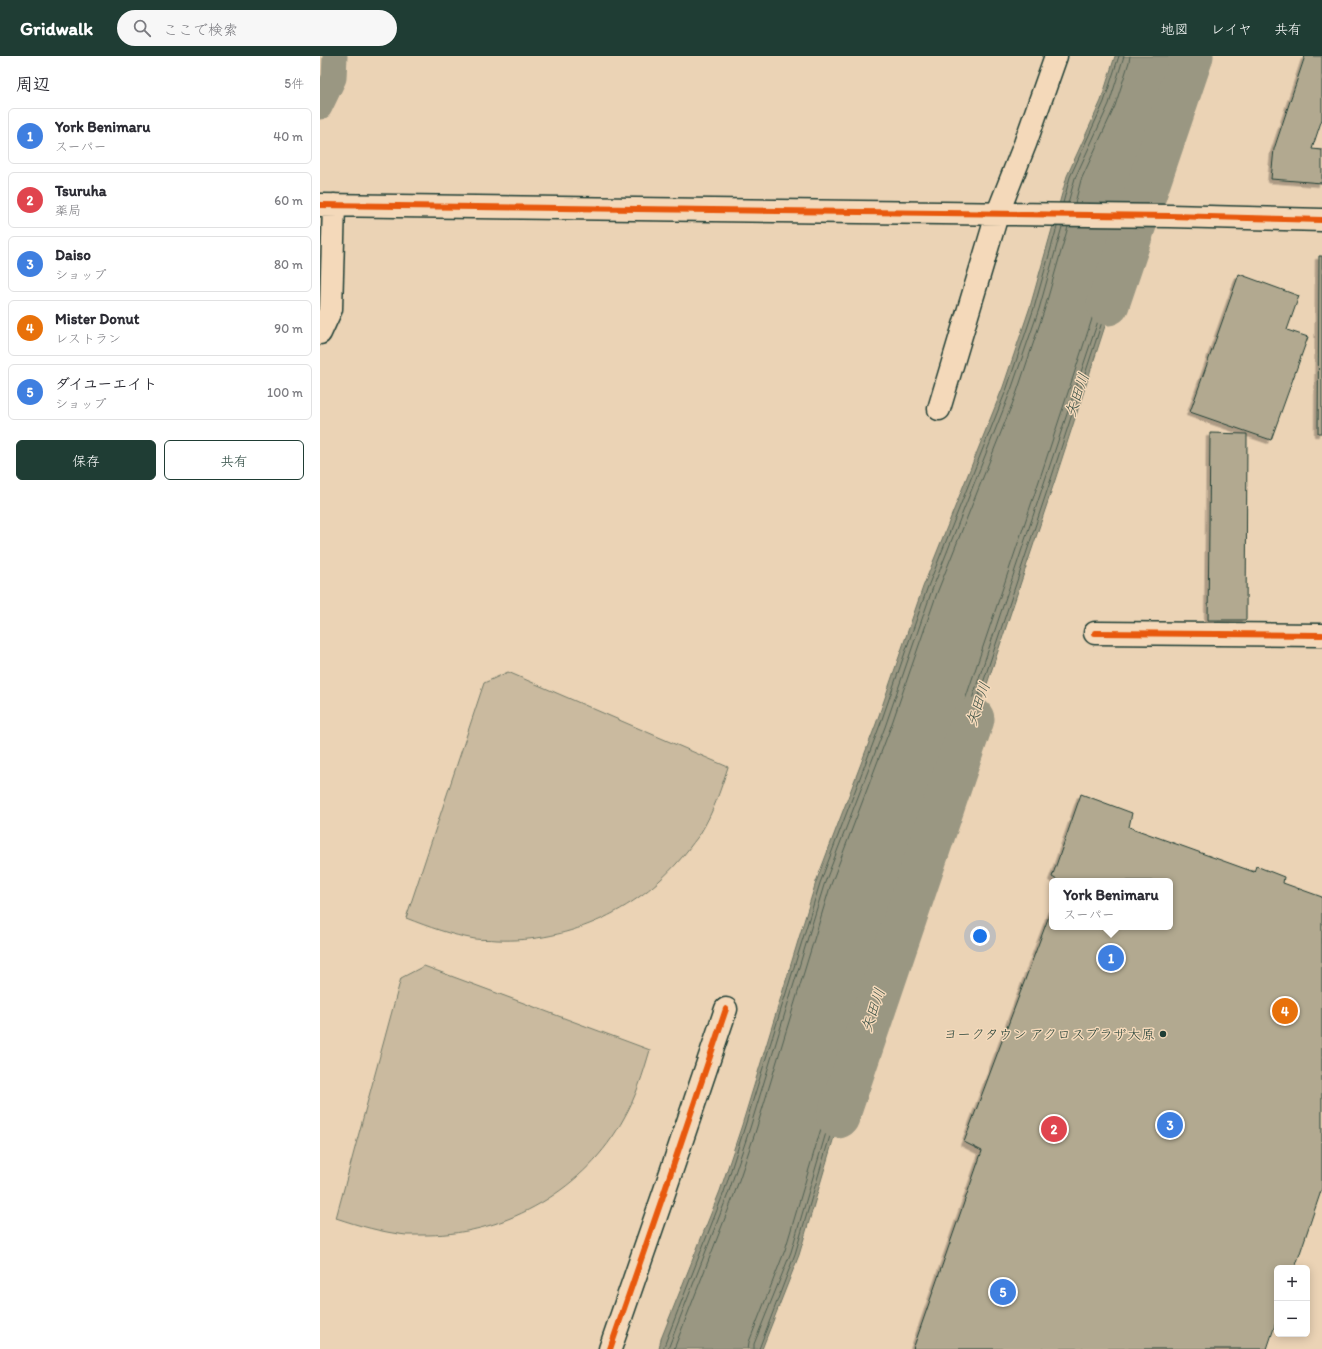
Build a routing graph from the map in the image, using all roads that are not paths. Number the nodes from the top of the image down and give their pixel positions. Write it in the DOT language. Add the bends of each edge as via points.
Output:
graph roads {
  1 [pos="1056,56"];
  2 [pos="327,205"];
  3 [pos="1000,214"];
  4 [pos="1322,220"];
  5 [pos="320,333"];
  6 [pos="940,409"];
  7 [pos="1095,634"];
  8 [pos="1322,635"];
  9 [pos="726,1009"];
  10 [pos="610,1349"];
  1 -- 3 [label="street"];
  2 -- 3 [label="street"];
  2 -- 5 [label="street" via="331,309"];
  3 -- 4 [label="street"];
  3 -- 6 [label="street"];
  7 -- 8 [label="street"];
  9 -- 10 [label="street"];
}
